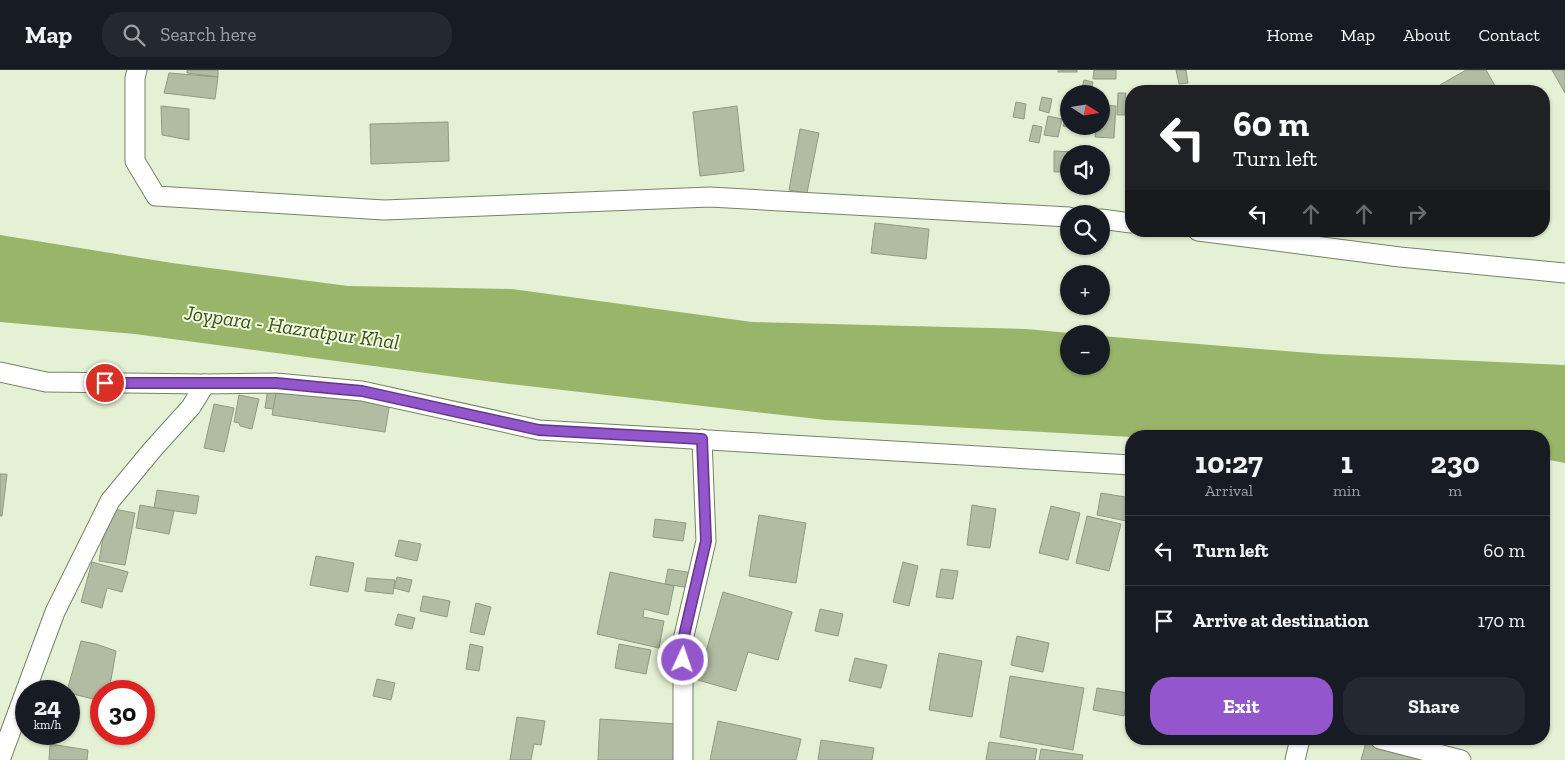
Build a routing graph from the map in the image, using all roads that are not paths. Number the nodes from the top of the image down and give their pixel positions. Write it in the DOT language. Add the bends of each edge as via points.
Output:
graph roads {
  1 [pos="138,70"];
  2 [pos="1060,217"];
  3 [pos="1110,220"];
  4 [pos="1125,222"];
  5 [pos="1245,237"];
  6 [pos="1565,274"];
  7 [pos="0,372"];
  8 [pos="205,384"];
  9 [pos="702,439"];
  10 [pos="1125,464"];
  11 [pos="1299,745"];
  12 [pos="1403,745"];
  13 [pos="0,760"];
  14 [pos="683,760"];
  15 [pos="1295,760"];
  16 [pos="1461,760"];
  1 -- 2 [label="street" via="135,78 135,161 156,196 384,210 710,197"];
  3 -- 4 [label="street"];
  5 -- 6 [label="street"];
  7 -- 8 [label="street" via="46,382"];
  8 -- 9 [label="street" via="276,383 362,391 539,430"];
  8 -- 13 [label="street" via="191,406 110,501 55,612"];
  9 -- 10 [label="street"];
  9 -- 14 [label="street" via="706,541 683,640"];
  11 -- 15 [label="street"];
  12 -- 16 [label="street"];
}
